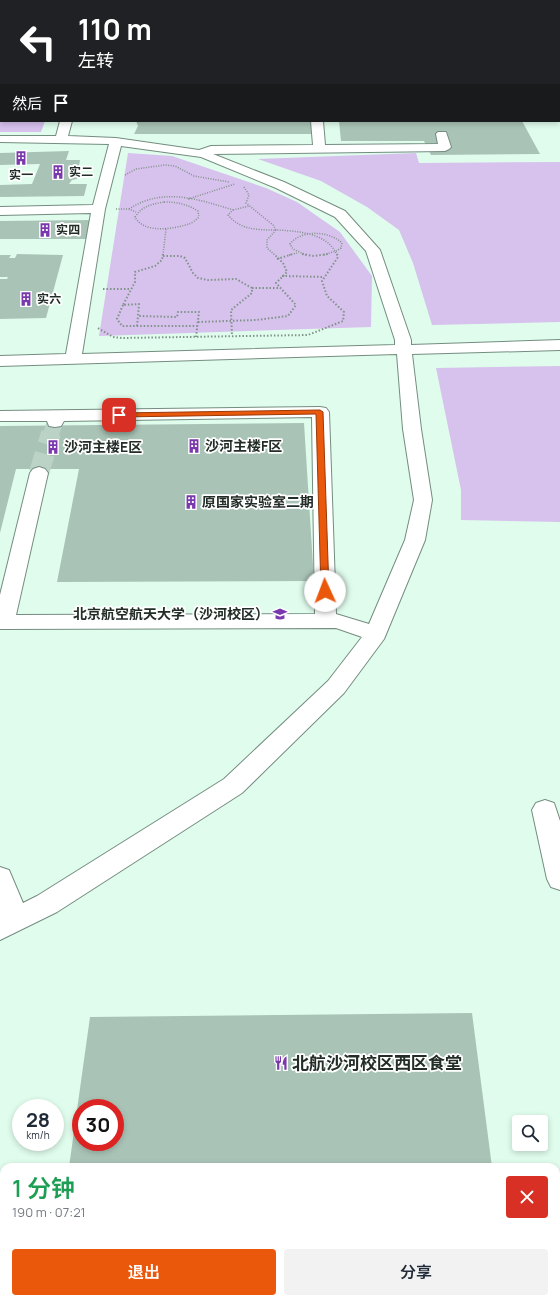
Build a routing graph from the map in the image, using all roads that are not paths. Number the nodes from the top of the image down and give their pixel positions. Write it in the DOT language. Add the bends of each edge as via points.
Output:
graph roads {
  1 [pos="66,122"];
  2 [pos="317,122"];
  3 [pos="442,134"];
  4 [pos="0,139"];
  5 [pos="60,139"];
  6 [pos="116,142"];
  7 [pos="319,148"];
  8 [pos="195,153"];
  9 [pos="98,209"];
  10 [pos="0,211"];
  11 [pos="560,345"];
  12 [pos="403,349"];
  13 [pos="75,359"];
  14 [pos="0,361"];
  15 [pos="0,416"];
  16 [pos="39,473"];
  17 [pos="326,621"];
  18 [pos="2,622"];
  19 [pos="376,634"];
  20 [pos="545,810"];
  21 [pos="0,878"];
  22 [pos="560,880"];
  23 [pos="8,924"];
  1 -- 5 [label="street"];
  2 -- 7 [label="street"];
  3 -- 7 [label="street" via="445,147"];
  4 -- 5 [label="street"];
  5 -- 6 [label="street"];
  6 -- 8 [label="street"];
  6 -- 9 [label="street"];
  7 -- 8 [label="street" via="210,150"];
  8 -- 12 [label="street" via="204,154 280,185 340,214 373,250 403,340"];
  9 -- 10 [label="street"];
  9 -- 13 [label="street" via="74,350"];
  11 -- 12 [label="street"];
  12 -- 13 [label="street"];
  12 -- 19 [label="street" via="422,500 415,540"];
  13 -- 14 [label="street"];
  15 -- 17 [label="street" via="56,419 320,412"];
  16 -- 18 [label="street"];
  17 -- 18 [label="street"];
  17 -- 19 [label="street" via="337,621"];
  19 -- 23 [label="street" via="336,687 233,786 47,904"];
  20 -- 22 [label="street"];
  21 -- 23 [label="street"];
}
